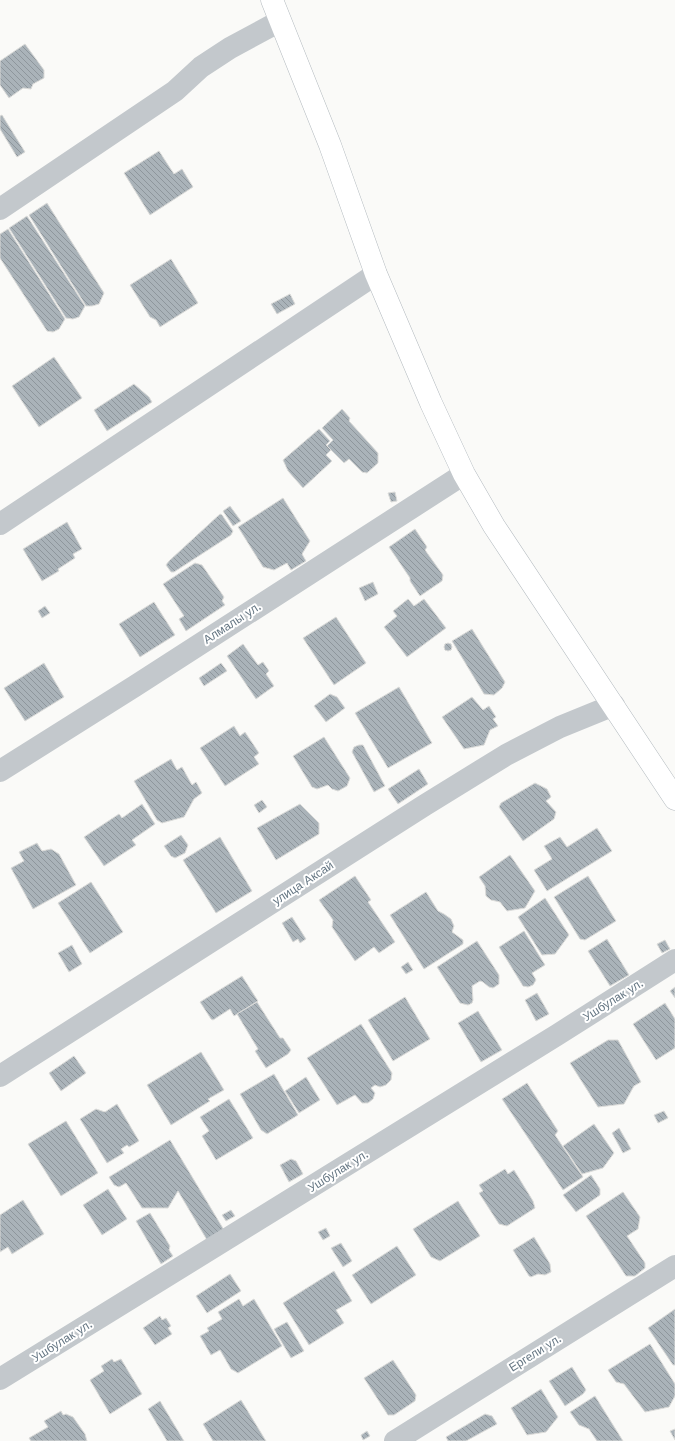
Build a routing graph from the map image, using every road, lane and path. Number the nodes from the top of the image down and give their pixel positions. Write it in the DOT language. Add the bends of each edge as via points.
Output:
graph roads {
  1 [pos="272,0"];
  2 [pos="280,21"];
  3 [pos="0,209"];
  4 [pos="376,274"];
  5 [pos="464,474"];
  6 [pos="0,524"];
  7 [pos="614,705"];
  8 [pos="0,771"];
  9 [pos="675,799"];
  10 [pos="675,960"];
  11 [pos="0,1076"];
  12 [pos="675,1266"];
  13 [pos="0,1379"];
  14 [pos="394,1441"];
  1 -- 2 [label="main road"];
  2 -- 3 [label="street" via="201,67 175,91"];
  2 -- 4 [label="main road" via="330,145"];
  4 -- 5 [label="main road"];
  4 -- 6 [label="street"];
  5 -- 7 [label="main road" via="494,526"];
  5 -- 8 [label="street, Алмалы ул."];
  7 -- 9 [label="main road"];
  7 -- 11 [label="street, улица Аксай" via="560,727 506,754"];
  10 -- 13 [label="street, Ушбулак ул."];
  12 -- 14 [label="street, Ергели ул."];
}
